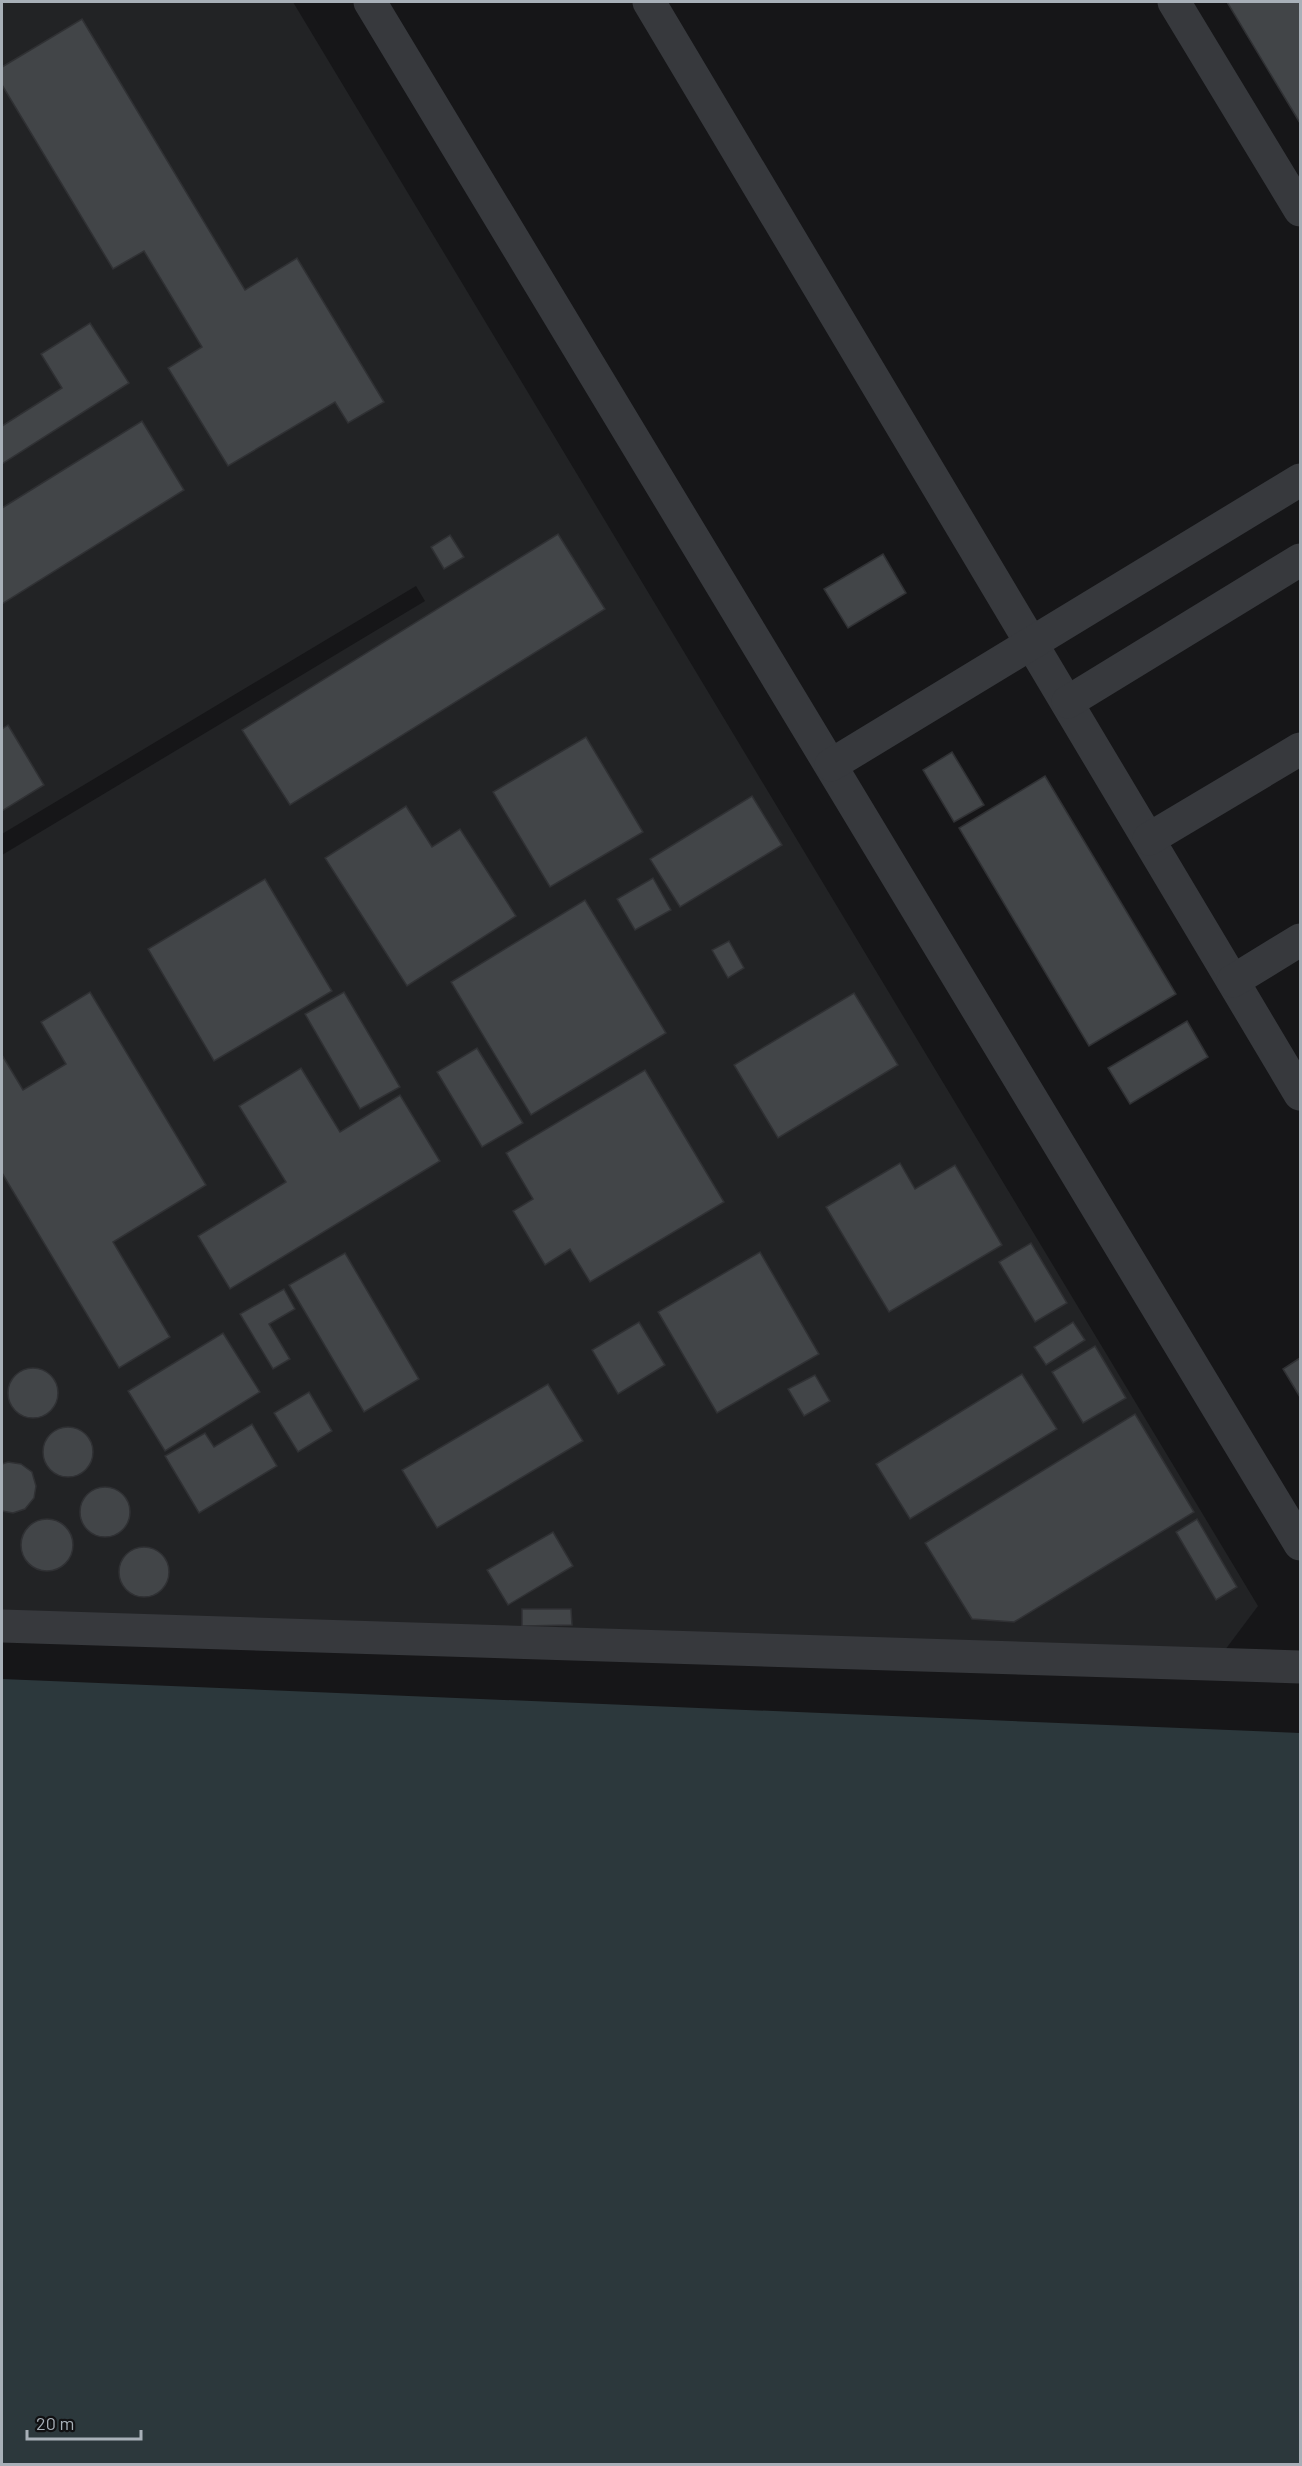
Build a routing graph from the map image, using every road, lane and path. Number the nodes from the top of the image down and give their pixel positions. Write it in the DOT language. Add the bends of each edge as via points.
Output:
graph roads {
  1 [pos="370,2"];
  2 [pos="649,2"];
  3 [pos="1174,2"];
  4 [pos="1300,210"];
  5 [pos="1300,480"];
  6 [pos="1300,560"];
  7 [pos="1032,642"];
  8 [pos="1068,702"];
  9 [pos="1300,749"];
  10 [pos="831,765"];
  11 [pos="1149,839"];
  12 [pos="1300,940"];
  13 [pos="1233,981"];
  14 [pos="1300,1094"];
  15 [pos="1300,1544"];
  16 [pos="2,1626"];
  17 [pos="1300,1668"];
  1 -- 10 [label="street"];
  2 -- 7 [label="street"];
  3 -- 4 [label="street"];
  5 -- 7 [label="street"];
  6 -- 8 [label="street"];
  7 -- 8 [label="street"];
  7 -- 10 [label="street"];
  8 -- 11 [label="street"];
  9 -- 11 [label="street"];
  10 -- 15 [label="street"];
  11 -- 13 [label="street"];
  12 -- 13 [label="street"];
  13 -- 14 [label="street"];
  16 -- 17 [label="street"];
}
